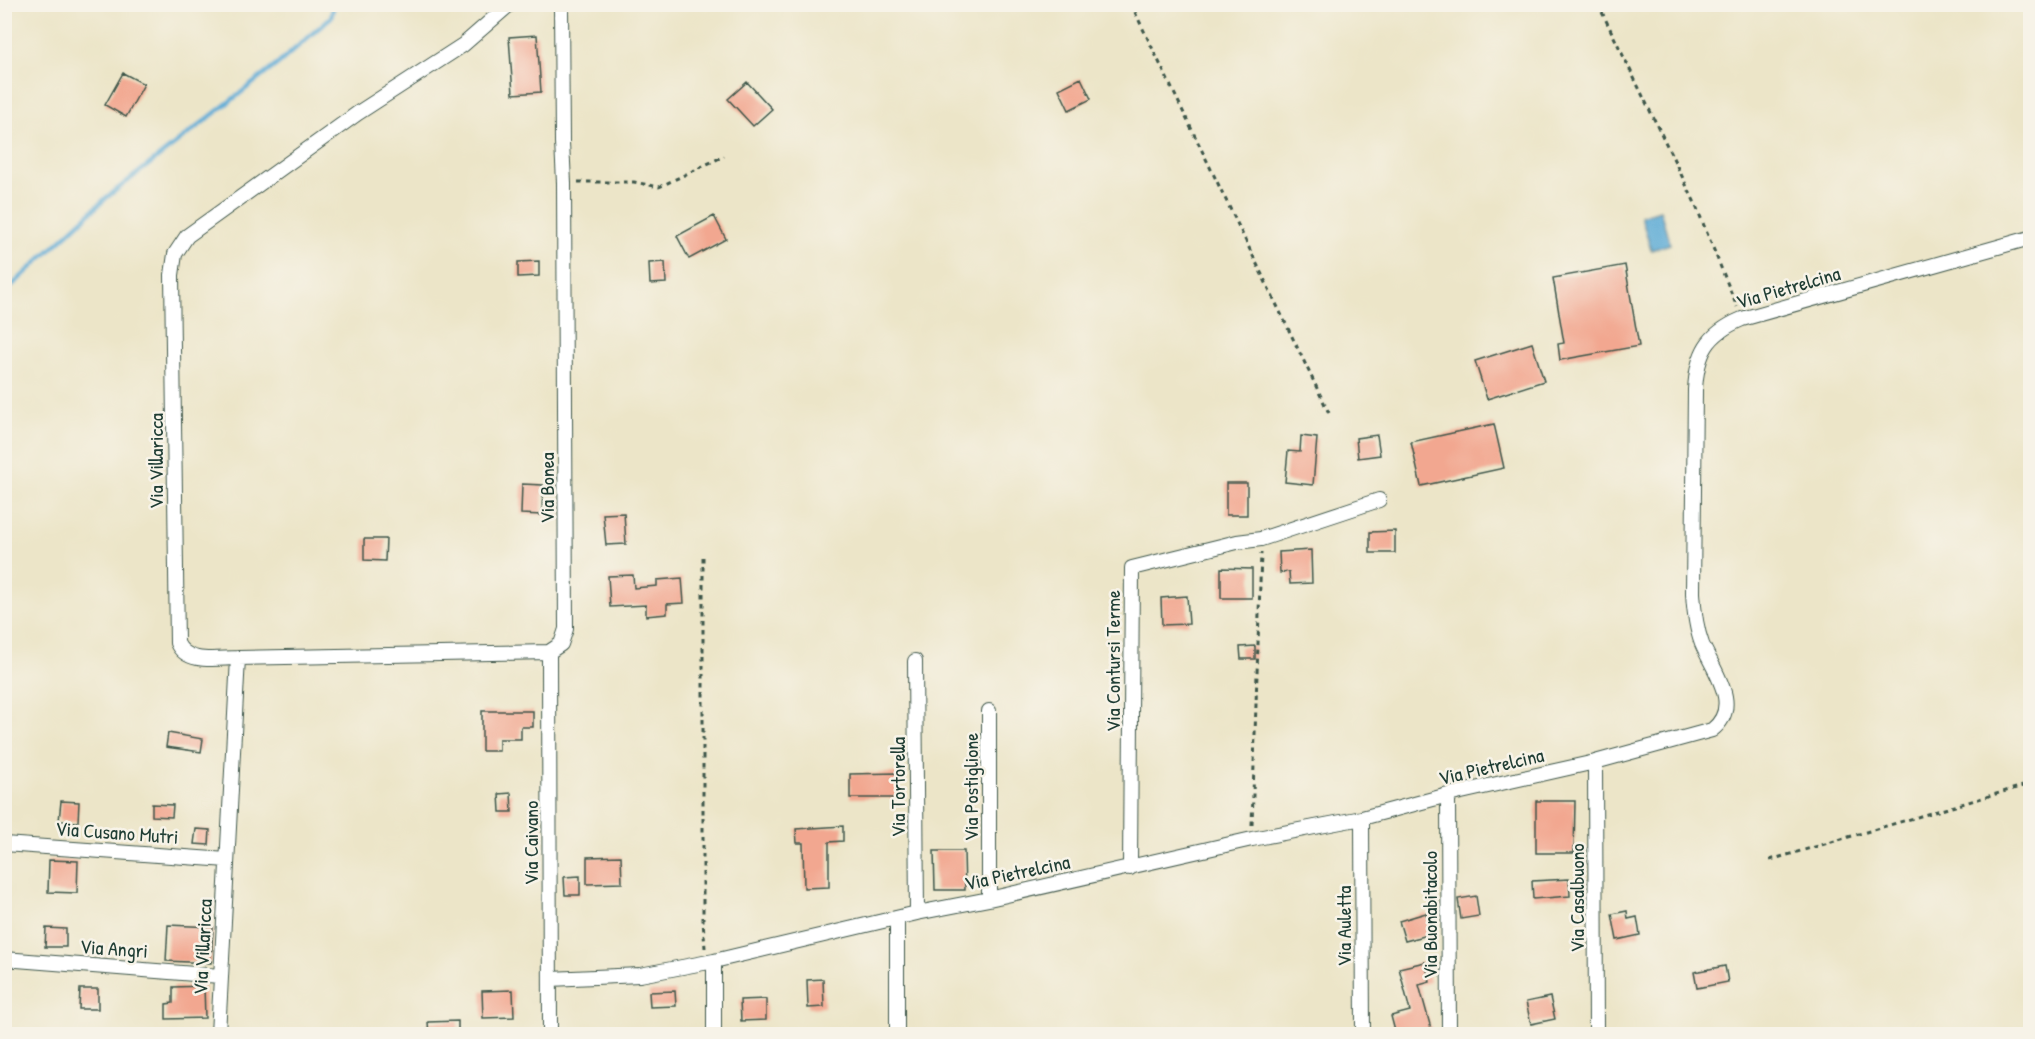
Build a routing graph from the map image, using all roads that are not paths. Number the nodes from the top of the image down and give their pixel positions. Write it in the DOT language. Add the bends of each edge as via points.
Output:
graph roads {
  1 [pos="510,4"];
  2 [pos="561,4"];
  3 [pos="2031,238"];
  4 [pos="1379,500"];
  5 [pos="549,652"];
  6 [pos="238,658"];
  7 [pos="915,661"];
  8 [pos="989,711"];
  9 [pos="1595,762"];
  10 [pos="1449,795"];
  11 [pos="1362,818"];
  12 [pos="4,844"];
  13 [pos="227,860"];
  14 [pos="1130,868"];
  15 [pos="989,899"];
  16 [pos="917,913"];
  17 [pos="897,918"];
  18 [pos="4,959"];
  19 [pos="711,962"];
  20 [pos="220,976"];
  21 [pos="550,979"];
  22 [pos="218,1035"];
  23 [pos="550,1035"];
  24 [pos="714,1035"];
  25 [pos="897,1035"];
  26 [pos="1363,1035"];
  27 [pos="1449,1035"];
  28 [pos="1596,1035"];
  1 -- 6 [label="street, Via Villaricca" via="473,38 358,113 187,236 178,247 172,275 177,644 187,656"];
  2 -- 5 [label="street, Via Bonea" via="566,629 561,644"];
  3 -- 9 [label="street, Via Pietrelcina" via="1742,319 1722,329 1708,343 1700,358 1695,390 1694,605 1702,642 1724,691 1724,714 1719,724 1703,734"];
  4 -- 14 [label="street, Via Contursi Terme" via="1261,539 1132,568"];
  5 -- 6 [label="street"];
  5 -- 21 [label="street, Via Caivano"];
  6 -- 13 [label="street, Via Villaricca"];
  7 -- 16 [label="street, Via Tortorella"];
  8 -- 15 [label="street, Via Postiglione"];
  9 -- 10 [label="street, Via Pietrelcina"];
  9 -- 28 [label="street, Via Casalbuono"];
  10 -- 11 [label="street, Via Pietrelcina"];
  10 -- 27 [label="street, Via Buonabitacolo"];
  11 -- 14 [label="street, Via Pietrelcina"];
  11 -- 26 [label="street, Via Auletta"];
  12 -- 13 [label="street, Via Cusano Mutri"];
  13 -- 20 [label="street, Via Villaricca"];
  14 -- 15 [label="street, Via Pietrelcina"];
  15 -- 16 [label="street, Via Pietrelcina"];
  16 -- 17 [label="street, Via Pietrelcina"];
  17 -- 19 [label="street, Via Pietrelcina"];
  17 -- 25 [label="street"];
  18 -- 20 [label="street, Via Angri"];
  19 -- 21 [label="street, Via Pietrelcina" via="640,975"];
  19 -- 24 [label="street"];
  20 -- 22 [label="street, Via Villaricca"];
  21 -- 23 [label="street, Via Caivano"];
}
